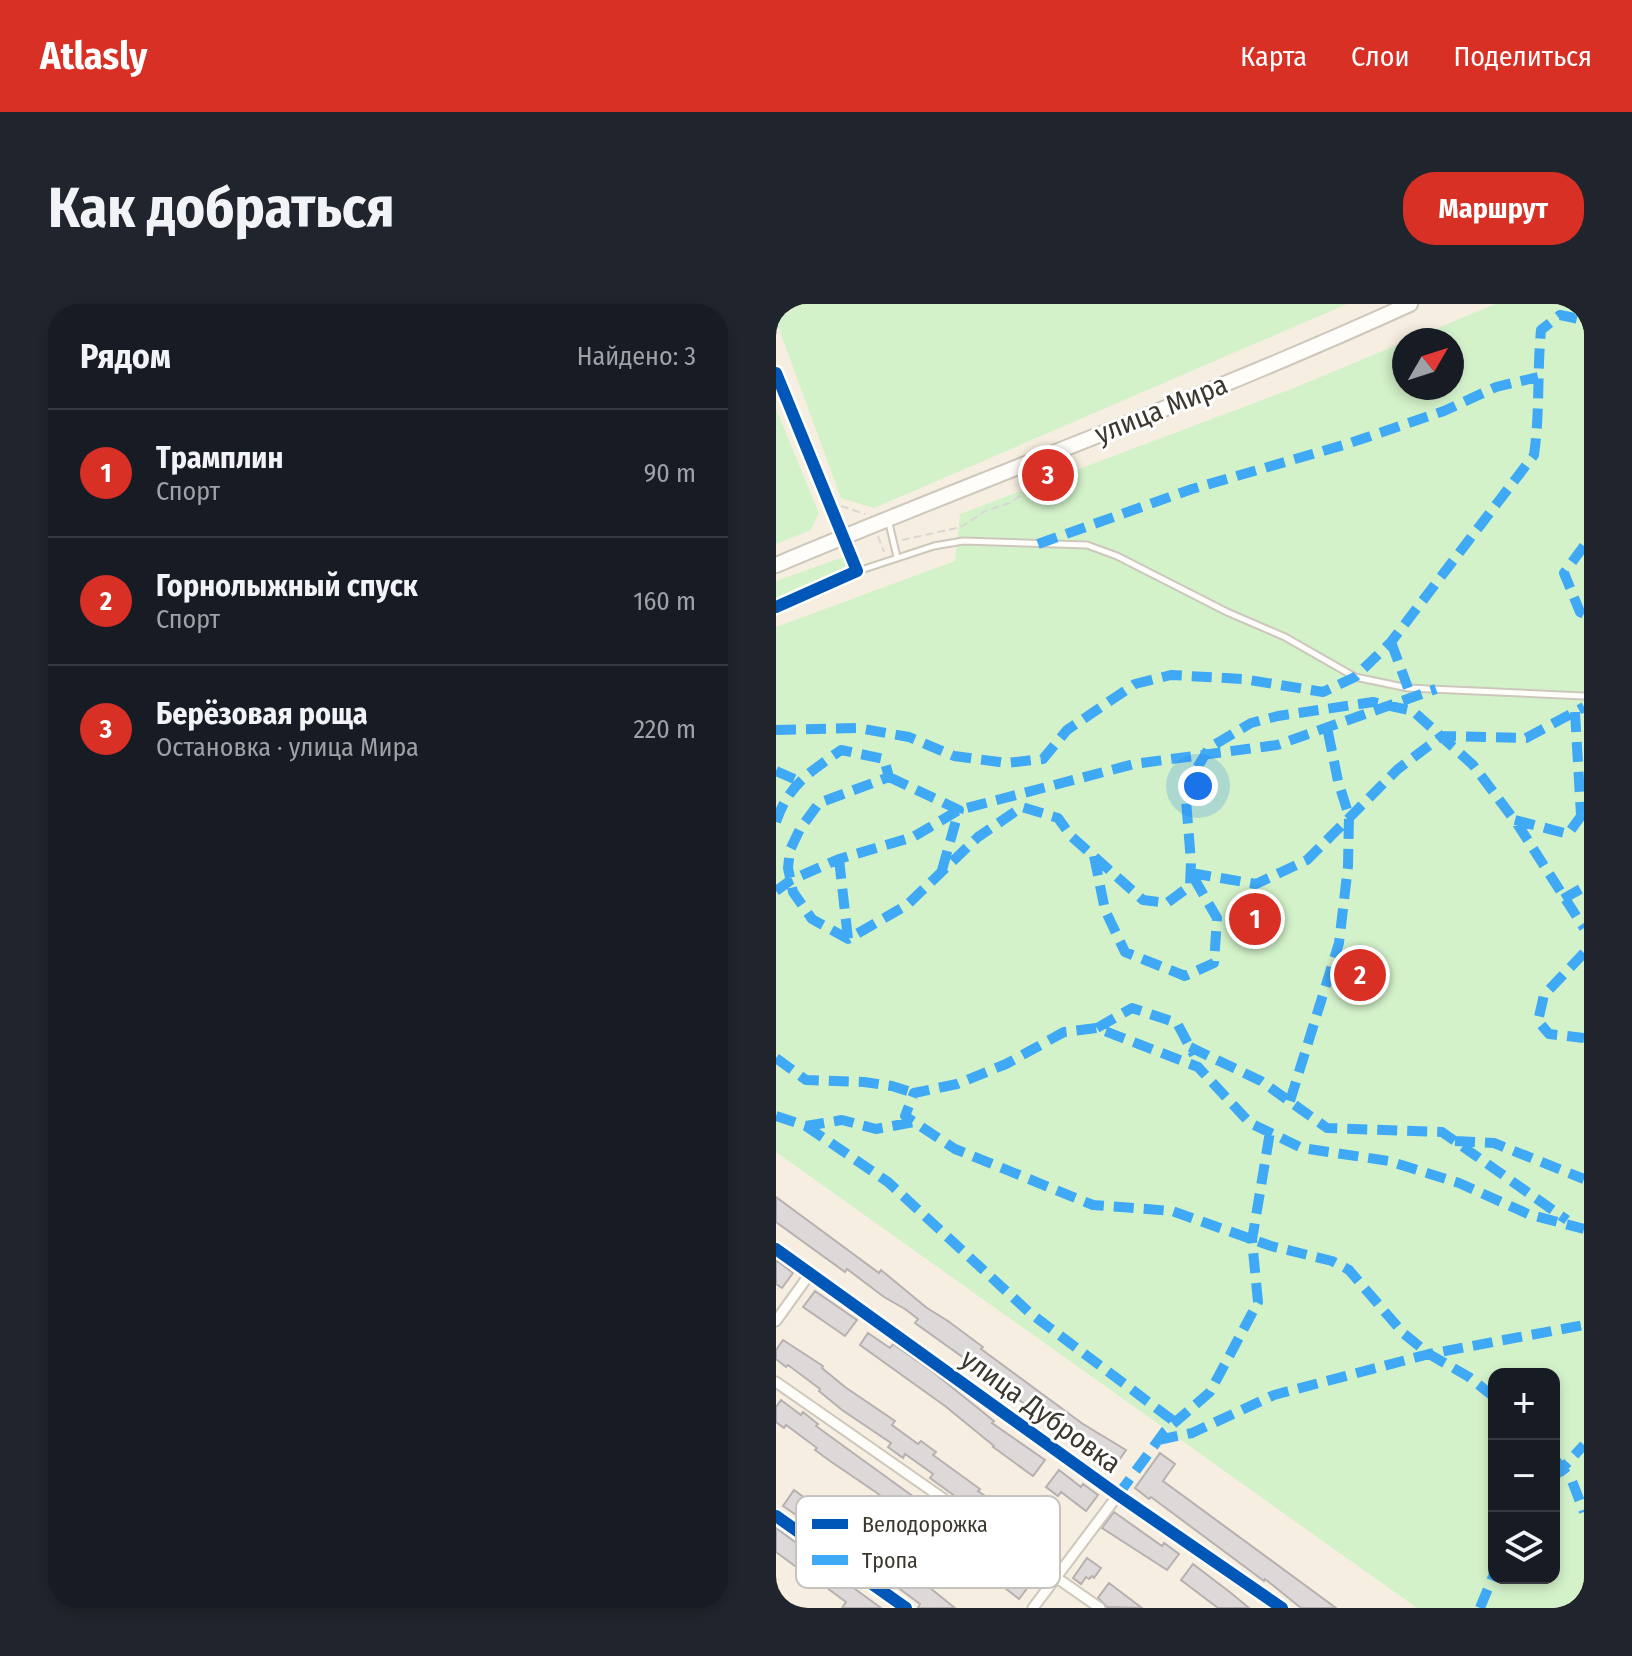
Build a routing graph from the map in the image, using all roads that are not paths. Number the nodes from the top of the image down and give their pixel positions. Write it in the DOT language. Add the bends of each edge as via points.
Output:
graph roads {
  1 [pos="1410,304"];
  2 [pos="776,373"];
  3 [pos="888,518"];
  4 [pos="843,537"];
  5 [pos="897,557"];
  6 [pos="776,565"];
  7 [pos="857,571"];
  8 [pos="776,607"];
  9 [pos="1584,696"];
  10 [pos="776,1249"];
  11 [pos="809,1275"];
  12 [pos="776,1321"];
  13 [pos="776,1382"];
  14 [pos="1118,1495"];
  15 [pos="940,1496"];
  16 [pos="776,1516"];
  17 [pos="796,1530"];
  18 [pos="1060,1570"];
  19 [pos="1060,1580"];
  20 [pos="878,1588"];
  21 [pos="1047,1588"];
  22 [pos="776,1603"];
  23 [pos="783,1608"];
  24 [pos="906,1608"];
  25 [pos="1033,1608"];
  26 [pos="1100,1608"];
  27 [pos="1282,1608"];
  1 -- 3 [label="main road, улица Мира"];
  2 -- 4 [label="street"];
  3 -- 4 [label="main road, улица Мира"];
  3 -- 5 [label="lane"];
  4 -- 6 [label="main road, улица Мира"];
  4 -- 7 [label="street"];
  5 -- 7 [label="lane"];
  5 -- 9 [label="lane" via="963,541 1087,545 1285,637 1355,677 1408,688"];
  7 -- 8 [label="street"];
  10 -- 11 [label="street, улица Дубровка"];
  11 -- 12 [label="street"];
  11 -- 14 [label="street, улица Дубровка"];
  13 -- 15 [label="street"];
  14 -- 18 [label="street"];
  14 -- 27 [label="street, улица Дубровка"];
  16 -- 17 [label="street"];
  19 -- 26 [label="street"];
  20 -- 24 [label="street"];
  21 -- 25 [label="street"];
  22 -- 23 [label="lane"];
}
